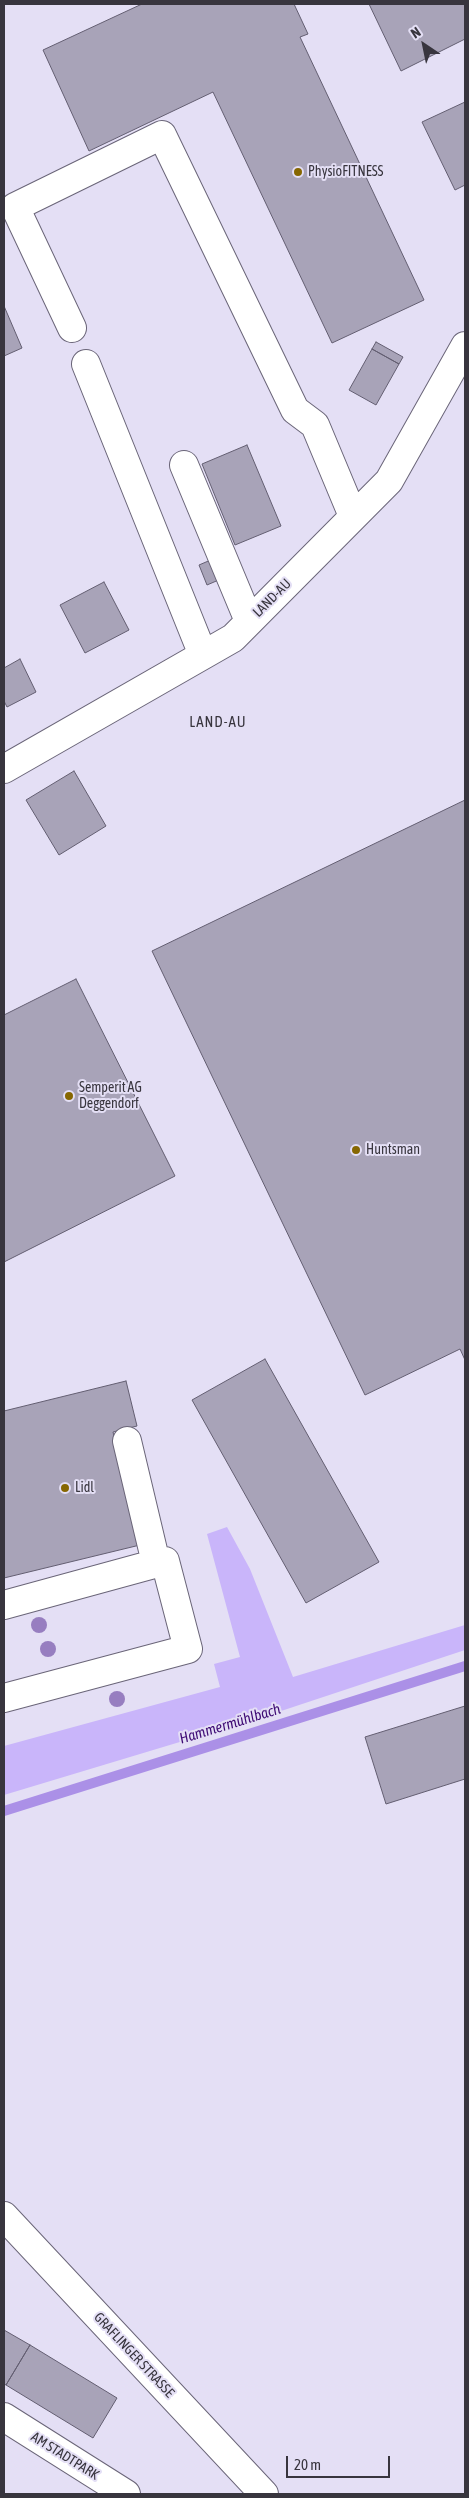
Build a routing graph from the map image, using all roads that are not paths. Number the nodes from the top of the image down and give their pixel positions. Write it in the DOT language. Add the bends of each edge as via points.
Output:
graph roads {
  1 [pos="72,328"];
  2 [pos="465,346"];
  3 [pos="86,364"];
  4 [pos="184,465"];
  5 [pos="353,516"];
  6 [pos="249,621"];
  7 [pos="203,655"];
  8 [pos="4,770"];
  9 [pos="127,1441"];
  10 [pos="156,1563"];
  11 [pos="4,1605"];
  12 [pos="4,1698"];
  13 [pos="4,2216"];
  14 [pos="4,2417"];
  15 [pos="126,2494"];
  16 [pos="264,2494"];
  1 -- 5 [label="street" via="15,207 162,135 295,410 315,425"];
  2 -- 5 [label="street, LAND-AU" via="389,480"];
  3 -- 7 [label="street"];
  4 -- 6 [label="street"];
  5 -- 6 [label="street, LAND-AU"];
  6 -- 7 [label="street, LAND-AU" via="233,638"];
  7 -- 8 [label="street, LAND-AU"];
  9 -- 10 [label="street"];
  10 -- 11 [label="street"];
  10 -- 12 [label="street" via="165,1561 188,1649"];
  13 -- 16 [label="street, GRAFLINGER STRASSE"];
  14 -- 15 [label="street, AM STADTPARK"];
}
